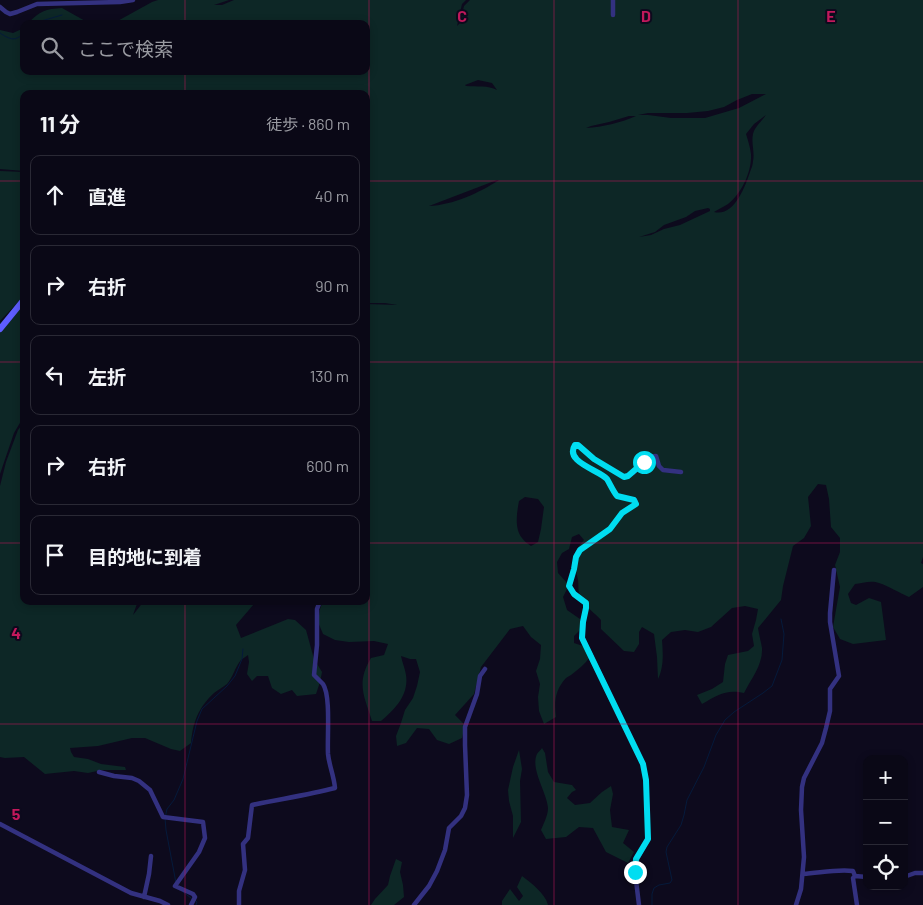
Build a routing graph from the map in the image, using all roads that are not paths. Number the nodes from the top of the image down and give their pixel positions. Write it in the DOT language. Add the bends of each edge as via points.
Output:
graph roads {
  1 [pos="133,0"];
  2 [pos="613,0"];
  3 [pos="0,7"];
  4 [pos="613,15"];
  5 [pos="20,304"];
  6 [pos="0,329"];
  7 [pos="681,472"];
  8 [pos="834,570"];
  9 [pos="318,605"];
  10 [pos="485,669"];
  11 [pos="99,772"];
  12 [pos="0,824"];
  13 [pos="151,856"];
  14 [pos="923,873"];
  15 [pos="803,874"];
  16 [pos="855,876"];
  17 [pos="908,876"];
  18 [pos="863,877"];
  19 [pos="144,897"];
  20 [pos="168,905"];
  21 [pos="191,905"];
  22 [pos="238,905"];
  23 [pos="414,905"];
  24 [pos="639,905"];
  25 [pos="796,905"];
  26 [pos="857,905"];
  1 -- 3 [label="street" via="37,4 10,14"];
  2 -- 4 [label="street"];
  5 -- 6 [label="street"];
  7 -- 24 [label="street" via="663,470 656,456 651,456 624,477 578,445 572,449 580,463 608,480 617,496 634,500 636,504 622,513 610,529 580,550 569,586 586,603 582,638 643,764 648,839 636,861"];
  8 -- 15 [label="street" via="830,622 839,676 830,689 830,711 822,743 802,787"];
  9 -- 22 [label="street" via="314,675 326,691 328,756 335,788 252,804 248,838 243,844 245,870"];
  10 -- 23 [label="street" via="465,727 468,795 465,808 449,828 437,871"];
  11 -- 21 [label="street" via="139,782 150,790 163,817 203,822 205,838 199,852 175,886 194,894"];
  12 -- 19 [label="street"];
  13 -- 19 [label="street"];
  14 -- 17 [label="street"];
  15 -- 16 [label="street" via="838,870 853,871"];
  15 -- 25 [label="street"];
  16 -- 18 [label="street"];
  16 -- 26 [label="street"];
  19 -- 20 [label="street"];
}
